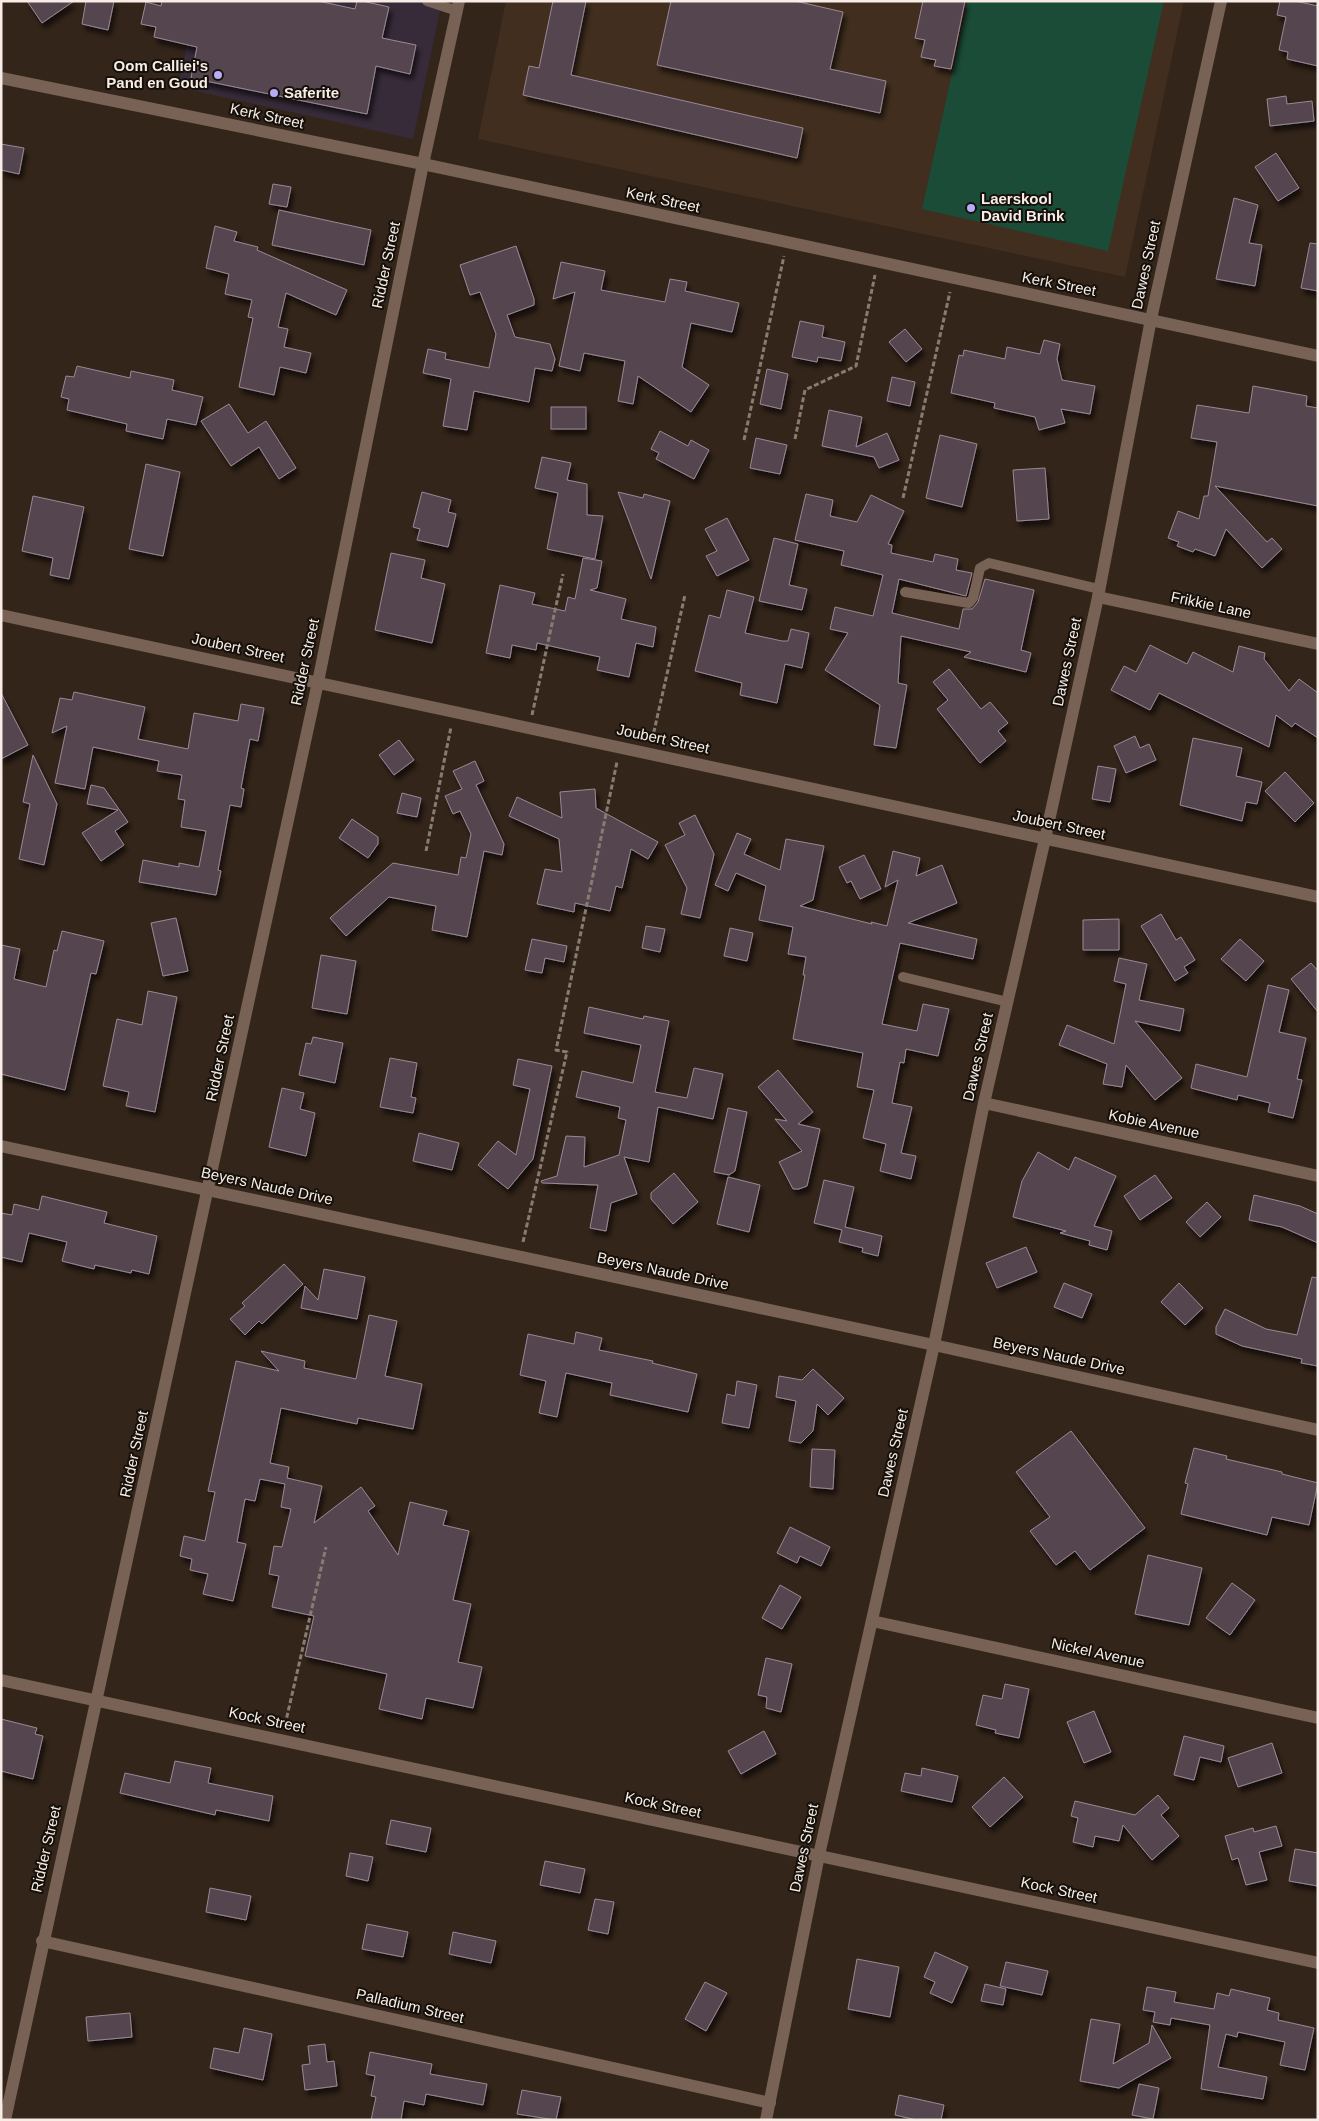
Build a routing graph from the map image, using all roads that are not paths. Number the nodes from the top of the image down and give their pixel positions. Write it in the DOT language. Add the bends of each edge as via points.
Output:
graph roads {
  1 [pos="427,1"];
  2 [pos="1221,1"];
  3 [pos="458,6"];
  4 [pos="1,78"];
  5 [pos="423,164"];
  6 [pos="1151,319"];
  7 [pos="1318,356"];
  8 [pos="905,592"];
  9 [pos="1098,593"];
  10 [pos="1,614"];
  11 [pos="1318,644"];
  12 [pos="318,682"];
  13 [pos="1045,839"];
  14 [pos="1318,897"];
  15 [pos="903,977"];
  16 [pos="1008,1002"];
  17 [pos="984,1103"];
  18 [pos="1,1146"];
  19 [pos="1318,1176"];
  20 [pos="208,1190"];
  21 [pos="934,1345"];
  22 [pos="1318,1430"];
  23 [pos="872,1621"];
  24 [pos="1,1680"];
  25 [pos="96,1700"];
  26 [pos="1318,1718"];
  27 [pos="819,1855"];
  28 [pos="42,1941"];
  29 [pos="1318,1963"];
  30 [pos="770,2103"];
  31 [pos="4,2120"];
  32 [pos="766,2120"];
  1 -- 3 [label="lane"];
  2 -- 6 [label="street, Dawes Street"];
  3 -- 5 [label="street, Ridder Street"];
  4 -- 5 [label="street, Kerk Street"];
  5 -- 6 [label="street, Kerk Street"];
  5 -- 12 [label="street, Ridder Street"];
  6 -- 7 [label="street, Kerk Street"];
  6 -- 9 [label="street, Dawes Street"];
  8 -- 9 [label="lane" via="969,603 980,568 989,563"];
  9 -- 11 [label="street, Frikkie Lane"];
  9 -- 13 [label="street, Dawes Street"];
  10 -- 12 [label="street, Joubert Street"];
  12 -- 13 [label="street, Joubert Street"];
  12 -- 20 [label="street, Ridder Street"];
  13 -- 14 [label="street, Joubert Street"];
  13 -- 16 [label="street, Dawes Street"];
  15 -- 16 [label="lane"];
  16 -- 17 [label="street, Dawes Street"];
  17 -- 19 [label="street, Kobie Avenue"];
  17 -- 21 [label="street, Dawes Street"];
  18 -- 20 [label="street, Beyers Naude Drive"];
  20 -- 21 [label="street, Beyers Naude Drive"];
  20 -- 25 [label="street, Ridder Street"];
  21 -- 22 [label="street, Beyers Naude Drive"];
  21 -- 23 [label="street, Dawes Street"];
  23 -- 26 [label="street, Nickel Avenue"];
  23 -- 27 [label="street, Dawes Street"];
  24 -- 25 [label="street, Kock Street"];
  25 -- 27 [label="street, Kock Street"];
  25 -- 28 [label="street, Ridder Street"];
  27 -- 29 [label="street, Kock Street"];
  27 -- 30 [label="street, Dawes Street"];
  28 -- 30 [label="street, Palladium Street"];
  28 -- 31 [label="street, Ridder Street"];
  30 -- 32 [label="street, Dawes Street"];
}
